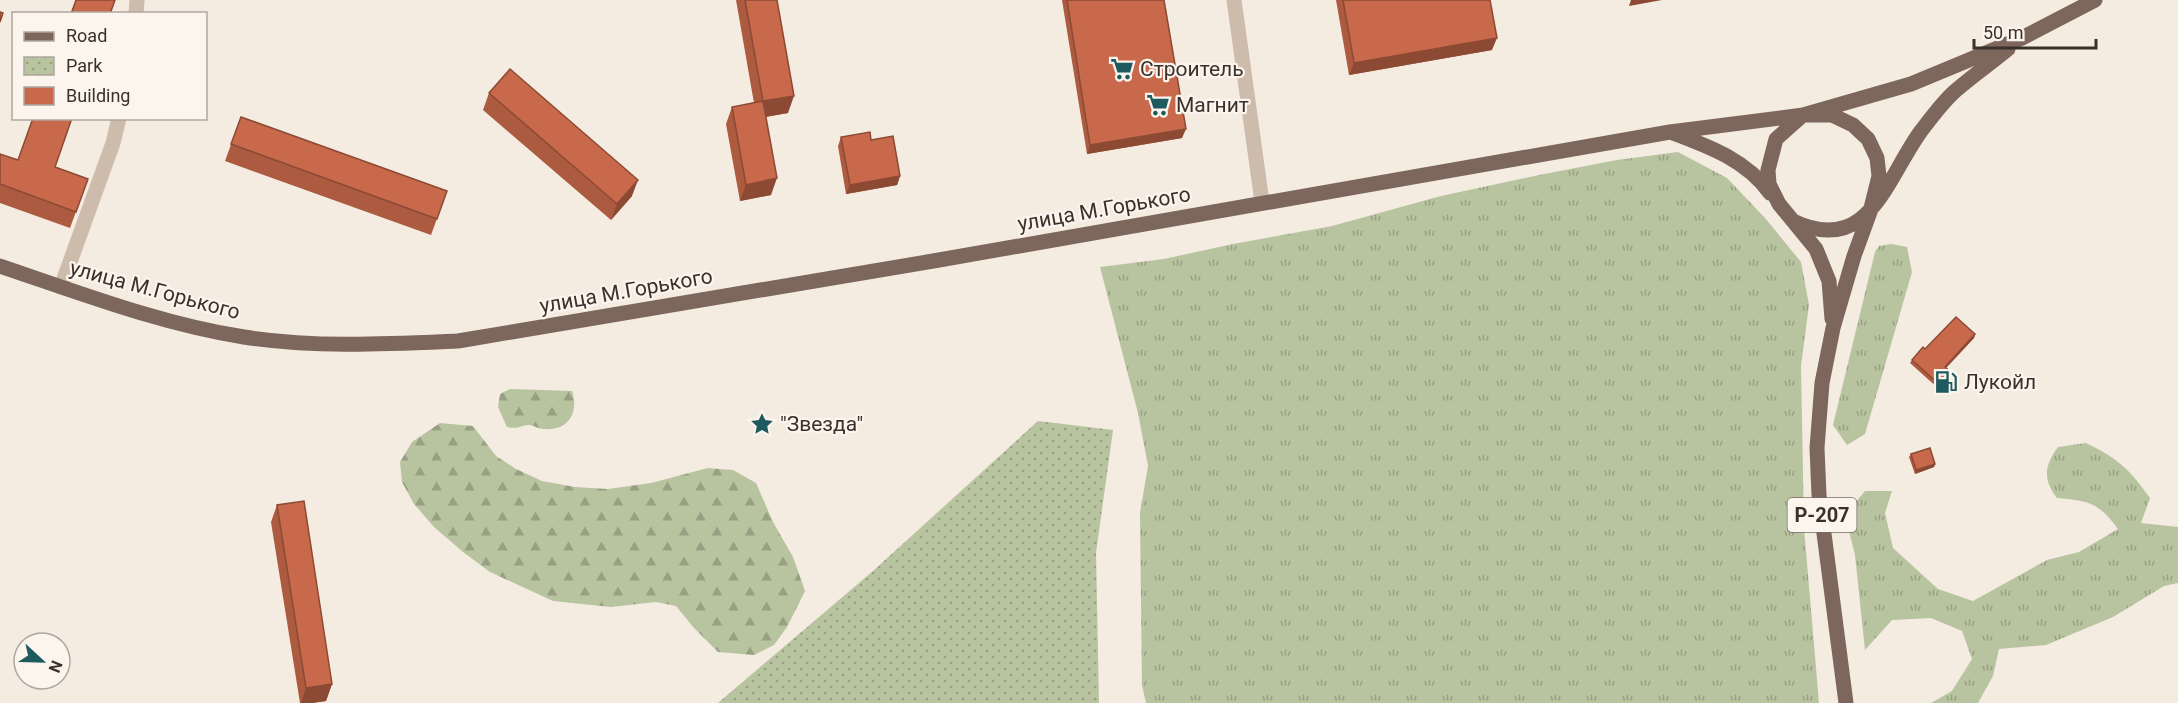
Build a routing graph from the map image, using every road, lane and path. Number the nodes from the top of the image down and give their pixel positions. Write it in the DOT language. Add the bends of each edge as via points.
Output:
graph roads {
  1 [pos="1234,0"];
  2 [pos="2095,0"];
  3 [pos="2022,38"];
  4 [pos="1803,115"];
  5 [pos="119,120"];
  6 [pos="1670,132"];
  7 [pos="1262,202"];
  8 [pos="1779,204"];
  9 [pos="1870,212"];
  10 [pos="1791,220"];
  11 [pos="0,266"];
  12 [pos="61,286"];
  13 [pos="1833,328"];
  14 [pos="1846,703"];
  1 -- 7 [label="street"];
  2 -- 3 [label="main road, Р-207"];
  3 -- 4 [label="main road, Р-207" via="1911,84"];
  3 -- 9 [label="main road, Р-207" via="1954,93 1921,132"];
  4 -- 6 [label="main road, улица М.Горького"];
  4 -- 8 [label="main road, Р-207" via="1776,139 1771,156 1769,184"];
  4 -- 9 [label="main road, Р-207" via="1832,115 1853,125 1868,139 1877,158 1879,176"];
  5 -- 12 [label="street"];
  6 -- 7 [label="main road, улица М.Горького"];
  6 -- 8 [label="main road" via="1721,152 1742,165 1760,179"];
  7 -- 12 [label="main road, улица М.Горького" via="458,341 378,344 245,337 173,321"];
  8 -- 10 [label="main road, Р-207"];
  9 -- 10 [label="main road" via="1838,231 1808,228"];
  9 -- 13 [label="main road, Р-207"];
  10 -- 13 [label="main road, Р-207" via="1816,249 1829,281"];
  11 -- 12 [label="main road, улица М.Горького"];
  13 -- 14 [label="main road, Р-207" via="1822,383 1817,448"];
}
